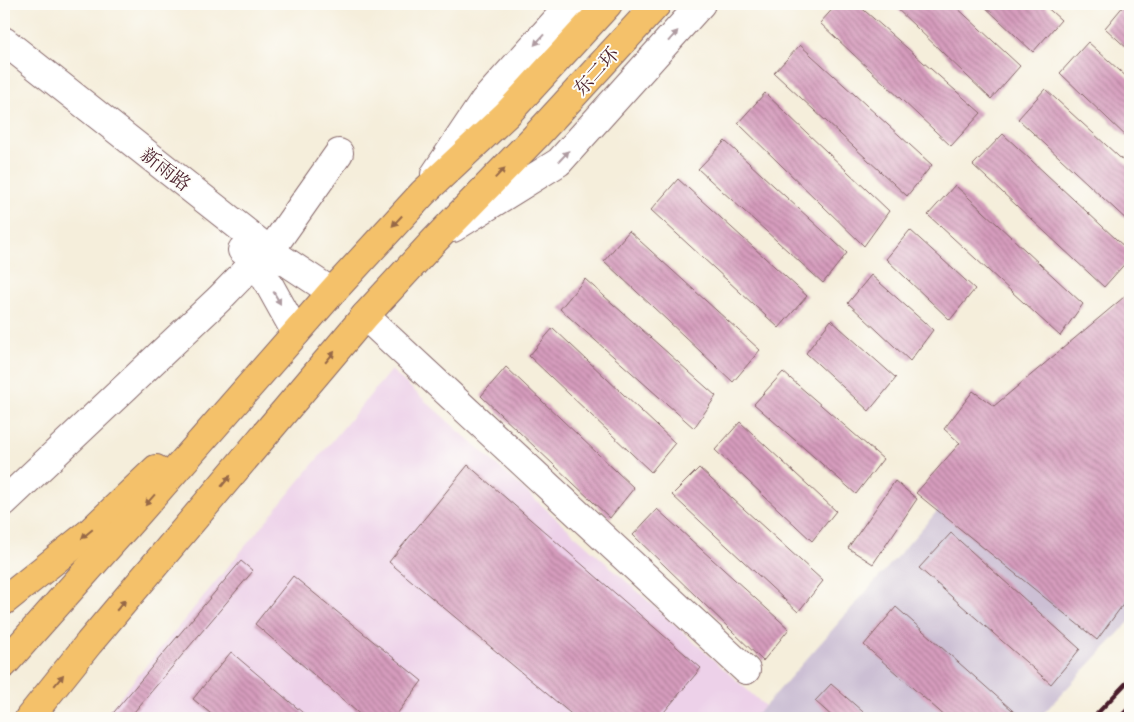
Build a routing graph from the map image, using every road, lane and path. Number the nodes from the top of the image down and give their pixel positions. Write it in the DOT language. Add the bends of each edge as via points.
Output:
graph roads {
  1 [pos="571,4"];
  2 [pos="608,4"];
  3 [pos="657,4"];
  4 [pos="701,4"];
  5 [pos="4,41"];
  6 [pos="4,62"];
  7 [pos="339,153"];
  8 [pos="423,193"];
  9 [pos="435,240"];
  10 [pos="263,256"];
  11 [pos="332,292"];
  12 [pos="364,316"];
  13 [pos="292,338"];
  14 [pos="4,502"];
  15 [pos="4,601"];
  16 [pos="4,664"];
  17 [pos="746,670"];
  18 [pos="29,718"];
  1 -- 8 [label="street, one-way" via="484,101"];
  2 -- 8 [label="highway, 东二环" via="507,114"];
  9 -- 3 [label="highway, 东二环, one-way" via="535,138"];
  9 -- 4 [label="street, one-way" via="559,162"];
  5 -- 10 [label="street, 新雨路"];
  6 -- 10 [label="street, 新雨路"];
  7 -- 10 [label="street"];
  8 -- 11 [label="highway, 东二环, one-way"];
  9 -- 12 [label="highway, 东二环"];
  10 -- 11 [label="street, 新雨路"];
  10 -- 13 [label="street, 新雨路, one-way"];
  10 -- 14 [label="street"];
  11 -- 13 [label="highway, 东二环"];
  12 -- 17 [label="street"];
  18 -- 12 [label="highway, 东二环, one-way"];
  13 -- 15 [label="highway, one-way" via="89,533"];
  13 -- 16 [label="highway, one-way"];
}
